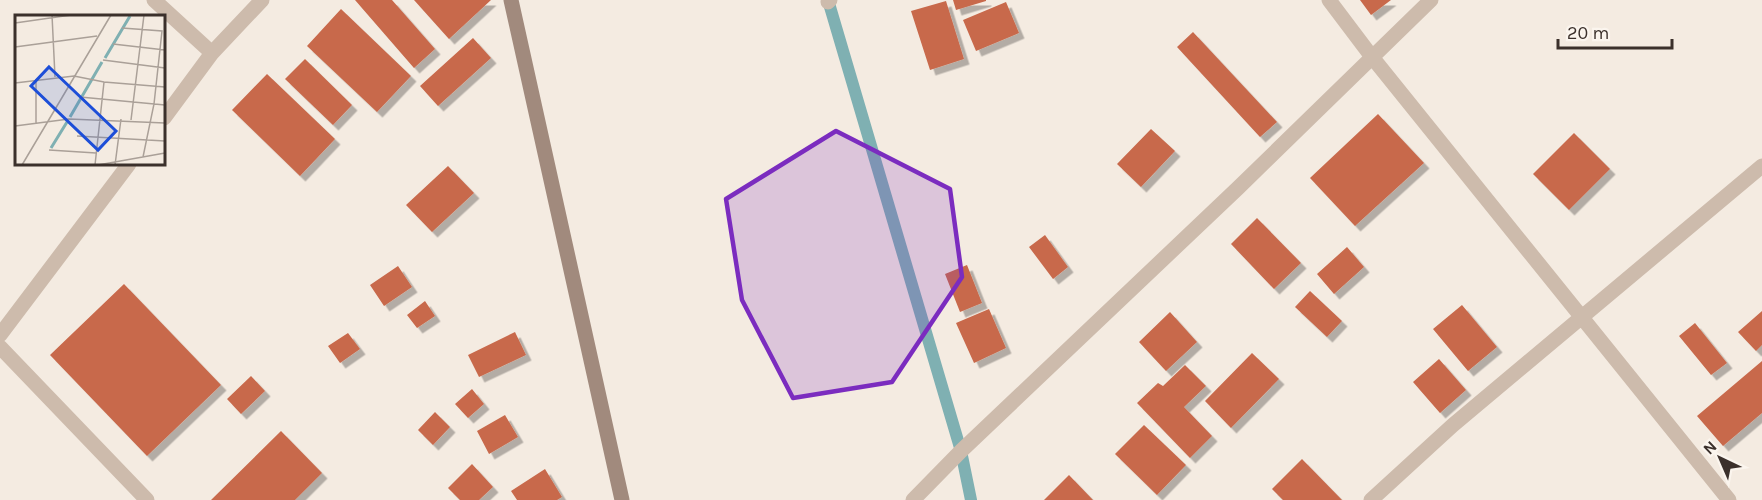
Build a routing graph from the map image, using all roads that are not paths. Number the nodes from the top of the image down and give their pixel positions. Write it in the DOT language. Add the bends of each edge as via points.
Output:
graph roads {
  1 [pos="154,0"];
  2 [pos="262,0"];
  3 [pos="511,0"];
  4 [pos="1329,0"];
  5 [pos="1431,0"];
  6 [pos="212,53"];
  7 [pos="1372,57"];
  8 [pos="165,117"];
  9 [pos="128,165"];
  10 [pos="1762,166"];
  11 [pos="1582,318"];
  12 [pos="0,335"];
  13 [pos="0,347"];
  14 [pos="147,500"];
  15 [pos="622,500"];
  16 [pos="913,500"];
  17 [pos="1371,500"];
  18 [pos="1729,500"];
  1 -- 6 [label="street"];
  2 -- 6 [label="street"];
  3 -- 15 [label="street"];
  4 -- 7 [label="street"];
  5 -- 7 [label="street"];
  6 -- 8 [label="street"];
  7 -- 11 [label="street"];
  7 -- 16 [label="street"];
  9 -- 12 [label="street"];
  10 -- 11 [label="street"];
  11 -- 17 [label="street" via="1453,425"];
  11 -- 18 [label="street"];
  13 -- 14 [label="street"];
}
